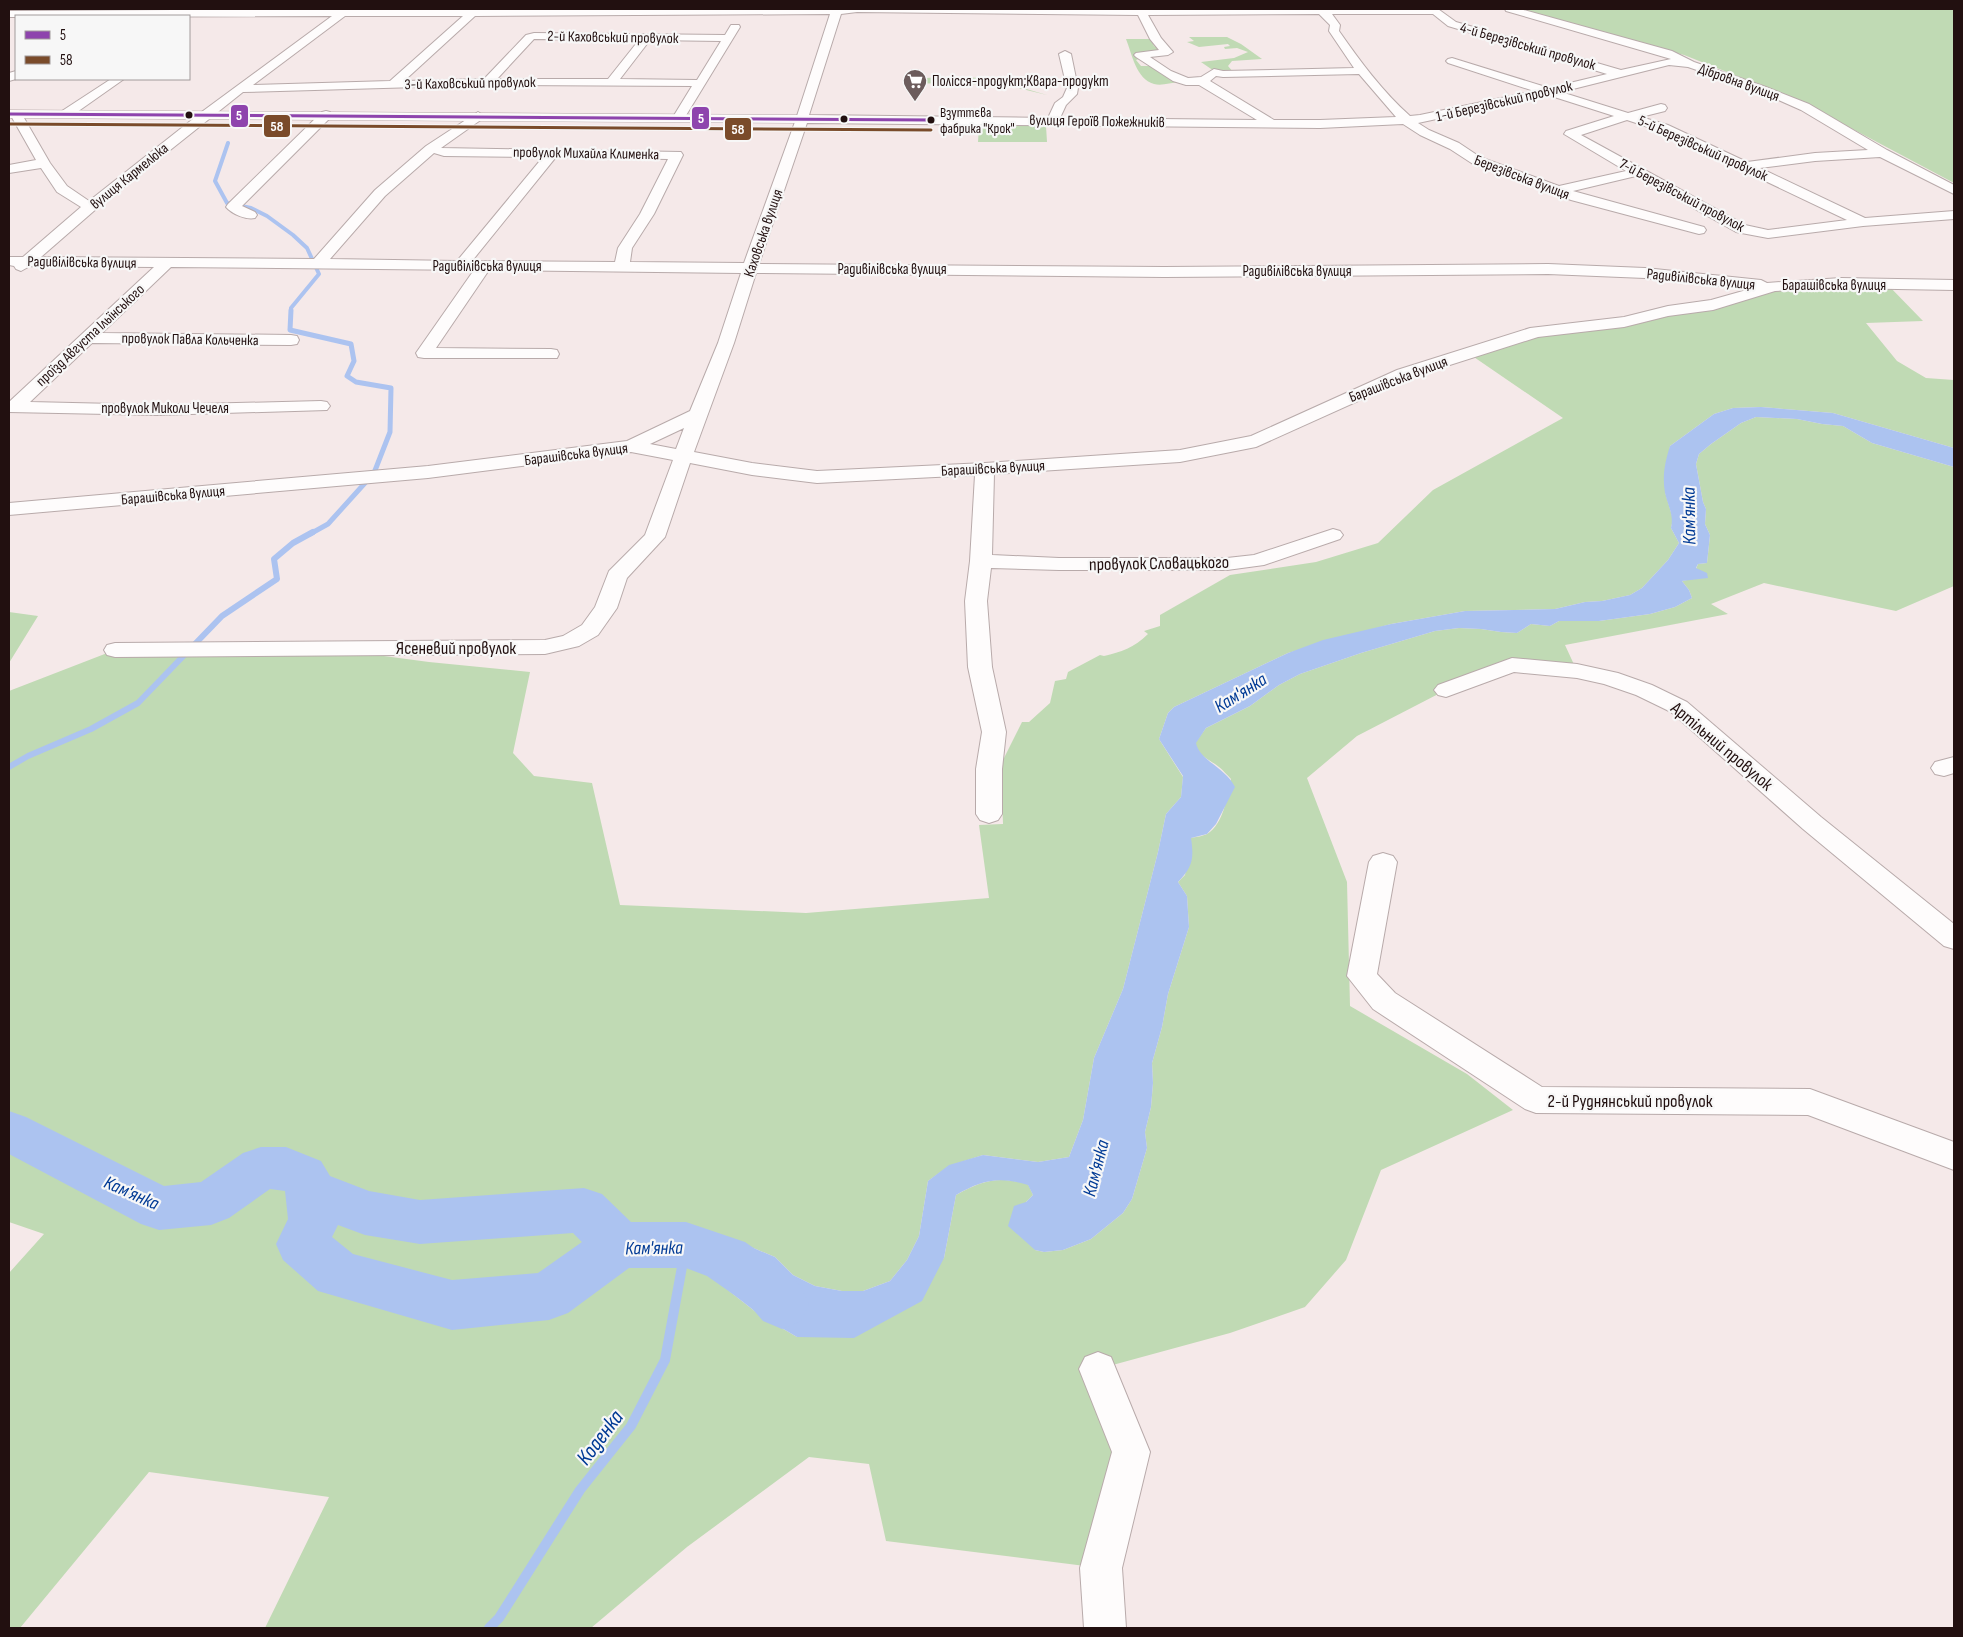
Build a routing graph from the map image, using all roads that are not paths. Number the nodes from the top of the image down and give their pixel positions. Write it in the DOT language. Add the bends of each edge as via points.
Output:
graph roads {
  1 [pos="1510,9"];
  2 [pos="592,10"];
  3 [pos="711,10"];
  4 [pos="837,10"];
  5 [pos="1125,10"];
  6 [pos="1319,10"];
  7 [pos="346,11"];
  8 [pos="473,12"];
  9 [pos="747,12"];
  10 [pos="1141,12"];
  11 [pos="118,15"];
  12 [pos="202,15"];
  13 [pos="646,38"];
  14 [pos="727,38"];
  15 [pos="1065,54"];
  16 [pos="1452,61"];
  17 [pos="1690,64"];
  18 [pos="1362,71"];
  19 [pos="1621,74"];
  20 [pos="117,80"];
  21 [pos="1201,81"];
  22 [pos="487,82"];
  23 [pos="612,82"];
  24 [pos="700,83"];
  25 [pos="394,84"];
  26 [pos="241,90"];
  27 [pos="1550,92"];
  28 [pos="1661,108"];
  29 [pos="13,114"];
  30 [pos="66,114"];
  31 [pos="207,114"];
  32 [pos="326,115"];
  33 [pos="478,116"];
  34 [pos="1633,116"];
  35 [pos="679,118"];
  36 [pos="802,119"];
  37 [pos="1053,120"];
  38 [pos="1406,120"];
  39 [pos="1271,124"];
  40 [pos="431,149"];
  41 [pos="552,153"];
  42 [pos="1882,153"];
  43 [pos="44,163"];
  44 [pos="1748,166"];
  45 [pos="9,169"];
  46 [pos="1638,172"];
  47 [pos="1954,190"];
  48 [pos="1557,191"];
  49 [pos="90,207"];
  50 [pos="250,214"];
  51 [pos="1954,215"];
  52 [pos="1863,222"];
  53 [pos="1699,230"];
  54 [pos="9,261"];
  55 [pos="28,261"];
  56 [pos="167,263"];
  57 [pos="318,264"];
  58 [pos="461,266"];
  59 [pos="484,266"];
  60 [pos="622,267"];
  61 [pos="750,268"];
  62 [pos="9,276"];
  63 [pos="1954,285"];
  64 [pos="1734,290"];
  65 [pos="88,338"];
  66 [pos="291,340"];
  67 [pos="551,354"];
  68 [pos="321,406"];
  69 [pos="11,407"];
  70 [pos="698,414"];
  71 [pos="631,446"];
  72 [pos="685,455"];
  73 [pos="985,469"];
  74 [pos="9,509"];
  75 [pos="1333,534"];
  76 [pos="981,561"];
  77 [pos="115,650"];
  78 [pos="1446,690"];
  79 [pos="989,814"];
  80 [pos="1383,862"];
  81 [pos="1954,939"];
  82 [pos="1954,1156"];
  83 [pos="1098,1369"];
  84 [pos="1105,1628"];
  1 -- 17 [label="street, Дібровна вулиця" via="1668,53"];
  2 -- 3 [label="street, 4-й Березівський провулок"];
  2 -- 8 [label="street, 4-й Березівський провулок"];
  3 -- 9 [label="street, 4-й Березівський провулок"];
  4 -- 5 [label="street, 4-й Березівський провулок"];
  4 -- 9 [label="street, 4-й Березівський провулок"];
  4 -- 36 [label="street, Каховська вулиця"];
  5 -- 10 [label="street, 4-й Березівський провулок"];
  6 -- 10 [label="street, 4-й Березівський провулок"];
  6 -- 18 [label="street, Березівська вулиця" via="1335,25 1334,31"];
  6 -- 19 [label="street, 4-й Березівський провулок" via="1435,11 1452,24"];
  7 -- 8 [label="street, 4-й Березівський провулок"];
  7 -- 12 [label="street, 4-й Березівський провулок"];
  7 -- 26 [label="street, вулиця Кармелюка"];
  8 -- 25 [label="street"];
  9 -- 14 [label="street"];
  10 -- 21 [label="street" via="1157,44 1168,52 1140,55 1182,82"];
  11 -- 12 [label="street"];
  13 -- 14 [label="street, 2-й Каховський провулок"];
  13 -- 22 [label="street, 2-й Каховський провулок" via="532,37"];
  13 -- 23 [label="street"];
  14 -- 24 [label="street"];
  15 -- 37 [label="street" via="1072,94 1061,103"];
  16 -- 27 [label="street, 5-й Березівський провулок"];
  17 -- 19 [label="street, 1-й Березівський провулок" via="1669,62"];
  17 -- 42 [label="street, Дібровна вулиця" via="1805,107"];
  18 -- 21 [label="street" via="1214,72"];
  18 -- 38 [label="street, Березівська вулиця"];
  19 -- 27 [label="street, 1-й Березівський провулок"];
  20 -- 30 [label="street"];
  21 -- 39 [label="street"];
  22 -- 23 [label="street, 3-й Каховський провулок"];
  22 -- 25 [label="street, 3-й Каховський провулок"];
  23 -- 24 [label="street, 3-й Каховський провулок"];
  24 -- 35 [label="street"];
  25 -- 26 [label="street, 3-й Каховський провулок"];
  26 -- 31 [label="street, вулиця Кармелюка"];
  27 -- 34 [label="street, 5-й Березівський провулок"];
  27 -- 38 [label="street, 1-й Березівський провулок" via="1435,117"];
  28 -- 34 [label="street, 7-й Березівський провулок"];
  29 -- 30 [label="street, вулиця Героїв Пожежників"];
  29 -- 43 [label="street"];
  30 -- 31 [label="street, вулиця Героїв Пожежників"];
  31 -- 32 [label="street, вулиця Героїв Пожежників"];
  31 -- 49 [label="street, вулиця Кармелюка"];
  32 -- 33 [label="street, вулиця Героїв Пожежників"];
  32 -- 50 [label="street" via="233,207"];
  33 -- 35 [label="street, вулиця Героїв Пожежників"];
  33 -- 40 [label="street"];
  34 -- 44 [label="street, 5-й Березівський провулок"];
  34 -- 46 [label="street, 7-й Березівський провулок" via="1570,134"];
  35 -- 36 [label="street, вулиця Героїв Пожежників"];
  36 -- 37 [label="street, вулиця Героїв Пожежників"];
  36 -- 61 [label="street, Каховська вулиця"];
  37 -- 39 [label="street, вулиця Героїв Пожежників"];
  38 -- 39 [label="street, вулиця Героїв Пожежників"];
  38 -- 48 [label="street, Березівська вулиця" via="1467,156"];
  40 -- 41 [label="street, провулок Михайла Клименка" via="444,152"];
  40 -- 57 [label="street" via="380,193"];
  41 -- 58 [label="street"];
  41 -- 60 [label="street, провулок Михайла Клименка" via="676,155 647,214 625,248"];
  42 -- 44 [label="street"];
  42 -- 47 [label="street, Дібровна вулиця"];
  43 -- 45 [label="street"];
  43 -- 49 [label="street" via="62,189"];
  44 -- 52 [label="street, 5-й Березівський провулок"];
  46 -- 48 [label="street"];
  46 -- 52 [label="street, 7-й Березівський провулок" via="1741,229 1768,234"];
  48 -- 53 [label="street, Березівська вулиця"];
  49 -- 55 [label="street, вулиця Кармелюка"];
  51 -- 52 [label="street, 7-й Березівський провулок"];
  54 -- 55 [label="street, Радивілівська вулиця"];
  55 -- 56 [label="street, Радивілівська вулиця"];
  55 -- 62 [label="street, вулиця Кармелюка"];
  56 -- 57 [label="street, Радивілівська вулиця"];
  56 -- 65 [label="street, проїзд Августа Ільїнського"];
  57 -- 58 [label="street, Радивілівська вулиця"];
  58 -- 59 [label="street, Радивілівська вулиця"];
  59 -- 60 [label="street, Радивілівська вулиця"];
  59 -- 67 [label="street" via="424,353"];
  60 -- 61 [label="street, Радивілівська вулиця"];
  61 -- 64 [label="street, Радивілівська вулиця" via="1164,272 1558,269 1645,273"];
  61 -- 70 [label="street, Каховська вулиця" via="726,343"];
  63 -- 64 [label="street, Барашівська вулиця" via="1841,283"];
  64 -- 73 [label="street, Барашівська вулиця" via="1713,305 1668,311 1624,322 1536,332 1402,374 1256,441 1180,456"];
  65 -- 66 [label="street, провулок Павла Кольченка"];
  65 -- 69 [label="street, проїзд Августа Ільїнського"];
  68 -- 69 [label="street, провулок Миколи Чечеля" via="158,410"];
  70 -- 71 [label="street"];
  70 -- 72 [label="street, Каховська вулиця"];
  71 -- 72 [label="street, Барашівська вулиця"];
  71 -- 74 [label="street, Барашівська вулиця" via="428,472"];
  72 -- 73 [label="street, Барашівська вулиця" via="752,469 817,476"];
  72 -- 77 [label="street, Ясеневий провулок" via="655,537 617,576 606,608 590,630 571,641 545,647"];
  73 -- 76 [label="street"];
  75 -- 76 [label="street, провулок Словацького" via="1257,561 1227,564"];
  76 -- 79 [label="street" via="976,601 980,667 994,732 989,769"];
  78 -- 81 [label="street, Артільний провулок" via="1512,665 1577,671 1610,678 1679,707 1812,823"];
  80 -- 82 [label="street, 2-й Руднянський провулок" via="1362,976 1384,1001 1536,1100 1810,1102"];
  83 -- 84 [label="street" via="1131,1452 1101,1568"];
}
